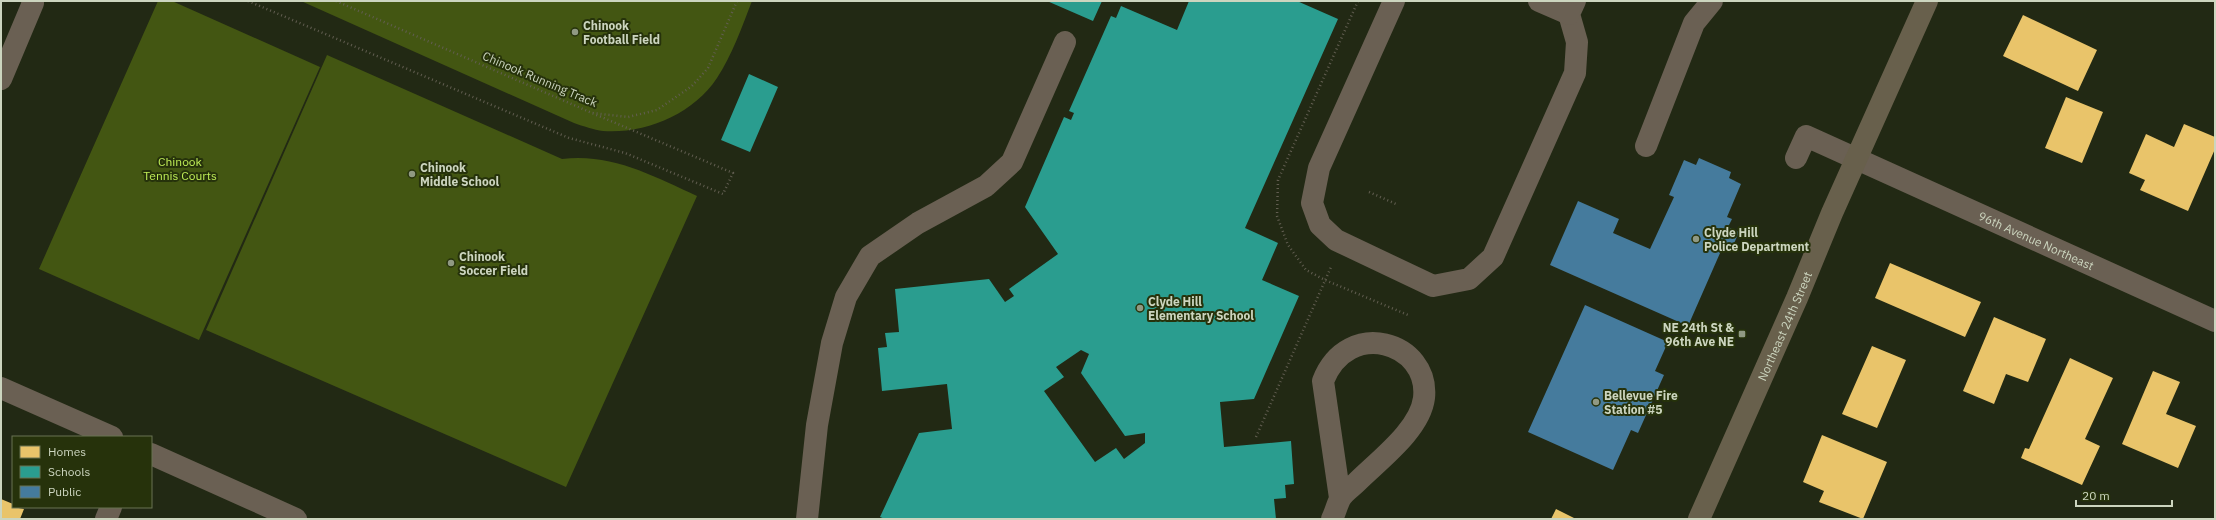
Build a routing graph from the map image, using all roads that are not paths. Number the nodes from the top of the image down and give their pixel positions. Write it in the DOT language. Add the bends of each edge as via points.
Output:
graph roads {
  1 [pos="32,1"];
  2 [pos="1394,1"];
  3 [pos="1539,1"];
  4 [pos="1712,1"];
  5 [pos="1927,1"];
  6 [pos="1572,8"];
  7 [pos="1065,42"];
  8 [pos="1,79"];
  9 [pos="1646,146"];
  10 [pos="1796,158"];
  11 [pos="1858,159"];
  12 [pos="2215,321"];
  13 [pos="1,388"];
  14 [pos="110,436"];
  15 [pos="152,454"];
  16 [pos="1340,498"];
  17 [pos="111,508"];
  18 [pos="106,519"];
  19 [pos="296,519"];
  20 [pos="807,519"];
  21 [pos="1332,519"];
  22 [pos="1699,519"];
  1 -- 8 [label="street"];
  2 -- 6 [label="street" via="1319,168 1312,203 1320,225 1336,240 1433,286 1469,279 1493,257 1575,73 1577,42"];
  3 -- 6 [label="street"];
  4 -- 9 [label="street" via="1694,23"];
  5 -- 11 [label="main road, Northeast 24th Street"];
  7 -- 20 [label="street" via="1012,162 986,186 918,223 870,256 846,297 832,343 820,410"];
  10 -- 11 [label="street, 96th Avenue Northeast" via="1806,136"];
  11 -- 12 [label="street, 96th Avenue Northeast"];
  11 -- 22 [label="main road, Northeast 24th Street"];
  13 -- 14 [label="street"];
  15 -- 19 [label="street"];
  16 -- 16 [label="street" via="1323,381 1337,356 1349,348 1377,342 1392,346 1405,354 1416,366 1422,380 1424,396 1421,412 1410,429"];
  16 -- 21 [label="street"];
  17 -- 18 [label="street"];
}
